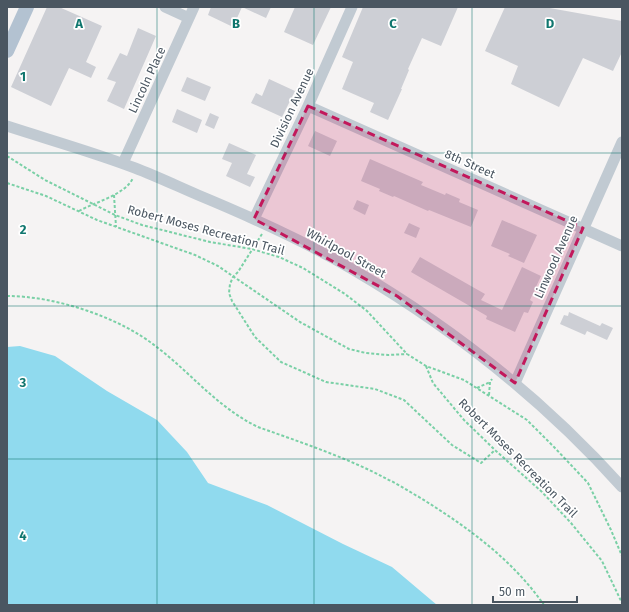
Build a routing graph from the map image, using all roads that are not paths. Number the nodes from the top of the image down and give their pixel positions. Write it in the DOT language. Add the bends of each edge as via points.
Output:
graph roads {
  1 [pos="27,7"];
  2 [pos="166,7"];
  3 [pos="194,7"];
  4 [pos="352,7"];
  5 [pos="189,18"];
  6 [pos="10,36"];
  7 [pos="7,51"];
  8 [pos="308,106"];
  9 [pos="7,126"];
  10 [pos="622,142"];
  11 [pos="123,163"];
  12 [pos="254,219"];
  13 [pos="583,228"];
  14 [pos="622,246"];
  15 [pos="515,382"];
  16 [pos="622,487"];
  1 -- 6 [label="main road"];
  2 -- 5 [label="street"];
  3 -- 5 [label="street, Lincoln Place"];
  4 -- 8 [label="street, Division Avenue"];
  5 -- 11 [label="street, Lincoln Place"];
  6 -- 7 [label="main road"];
  8 -- 12 [label="street, Division Avenue"];
  8 -- 13 [label="street, 8th Street"];
  9 -- 11 [label="street, Whirlpool Street"];
  10 -- 13 [label="street, Linwood Avenue"];
  11 -- 12 [label="street, Whirlpool Street"];
  12 -- 15 [label="street, Whirlpool Street" via="351,268 397,296"];
  13 -- 14 [label="street, 8th Street"];
  13 -- 15 [label="street, Linwood Avenue"];
  15 -- 16 [label="street, Whirlpool Street" via="558,421"];
}
